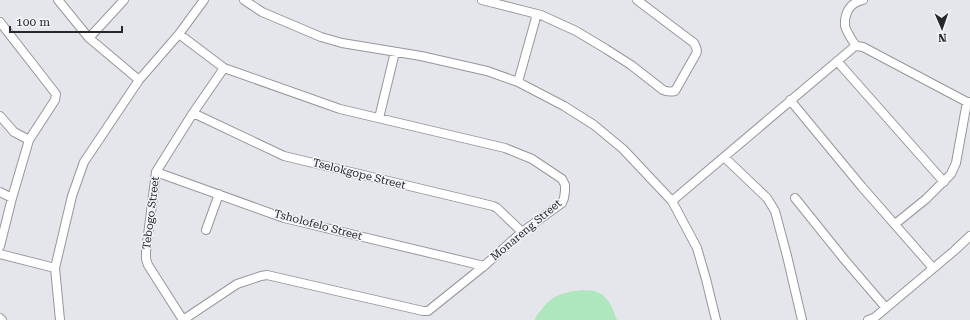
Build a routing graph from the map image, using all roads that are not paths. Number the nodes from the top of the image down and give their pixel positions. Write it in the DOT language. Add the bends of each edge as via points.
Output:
graph roads {
  1 [pos="58,0"];
  2 [pos="124,0"];
  3 [pos="204,0"];
  4 [pos="244,0"];
  5 [pos="482,0"];
  6 [pos="636,0"];
  7 [pos="863,0"];
  8 [pos="537,14"];
  9 [pos="0,22"];
  10 [pos="179,34"];
  11 [pos="89,38"];
  12 [pos="856,46"];
  13 [pos="395,52"];
  14 [pos="836,61"];
  15 [pos="224,68"];
  16 [pos="139,80"];
  17 [pos="518,82"];
  18 [pos="790,100"];
  19 [pos="968,102"];
  20 [pos="193,113"];
  21 [pos="0,116"];
  22 [pos="379,118"];
  23 [pos="29,140"];
  24 [pos="724,156"];
  25 [pos="156,172"];
  26 [pos="944,182"];
  27 [pos="0,192"];
  28 [pos="219,194"];
  29 [pos="12,198"];
  30 [pos="795,198"];
  31 [pos="672,201"];
  32 [pos="895,224"];
  33 [pos="206,230"];
  34 [pos="522,232"];
  35 [pos="970,236"];
  36 [pos="0,246"];
  37 [pos="0,254"];
  38 [pos="484,266"];
  39 [pos="55,268"];
  40 [pos="933,268"];
  41 [pos="886,308"];
  42 [pos="872,319"];
  43 [pos="60,320"];
  44 [pos="183,320"];
  45 [pos="716,320"];
  46 [pos="802,320"];
  1 -- 11 [label="street"];
  2 -- 11 [label="street"];
  3 -- 10 [label="street"];
  4 -- 13 [label="street" via="262,12 321,37"];
  5 -- 8 [label="street"];
  6 -- 8 [label="street" via="695,44 696,54 675,91 663,90 606,49 576,31"];
  7 -- 12 [label="street" via="852,4 846,16 845,26"];
  8 -- 17 [label="street"];
  9 -- 23 [label="street" via="56,94 55,100"];
  10 -- 15 [label="street, Monareng Street"];
  10 -- 16 [label="street"];
  11 -- 16 [label="street"];
  12 -- 14 [label="street"];
  12 -- 19 [label="street" via="863,47"];
  13 -- 17 [label="street" via="487,71"];
  13 -- 22 [label="street"];
  14 -- 18 [label="street"];
  14 -- 26 [label="street"];
  15 -- 20 [label="street, Tebogo Street"];
  15 -- 22 [label="street, Monareng Street" via="340,109"];
  16 -- 39 [label="street" via="84,162 72,196"];
  17 -- 31 [label="street" via="594,125 623,149"];
  18 -- 24 [label="street"];
  18 -- 32 [label="street"];
  19 -- 26 [label="street" via="956,163"];
  20 -- 25 [label="street, Tebogo Street"];
  20 -- 34 [label="street, Tselokgope Street" via="284,156 493,206"];
  21 -- 23 [label="street" via="14,132"];
  22 -- 34 [label="street, Monareng Street" via="505,148 532,159 562,179 565,185 562,203"];
  23 -- 29 [label="street"];
  24 -- 31 [label="street"];
  24 -- 46 [label="street" via="767,198 775,211"];
  25 -- 28 [label="street, Tsholofelo Street"];
  25 -- 44 [label="street, Tebogo Street" via="146,258"];
  26 -- 32 [label="street"];
  27 -- 29 [label="street"];
  28 -- 33 [label="street"];
  28 -- 38 [label="street, Tsholofelo Street" via="284,218"];
  29 -- 36 [label="street"];
  30 -- 41 [label="street"];
  31 -- 45 [label="street" via="697,248"];
  32 -- 40 [label="street"];
  34 -- 38 [label="street, Monareng Street"];
  35 -- 40 [label="street"];
  37 -- 39 [label="street"];
  38 -- 44 [label="street, Monareng Street" via="428,311 267,275 237,284"];
  39 -- 43 [label="street"];
  40 -- 41 [label="street"];
  41 -- 42 [label="street"];
}
